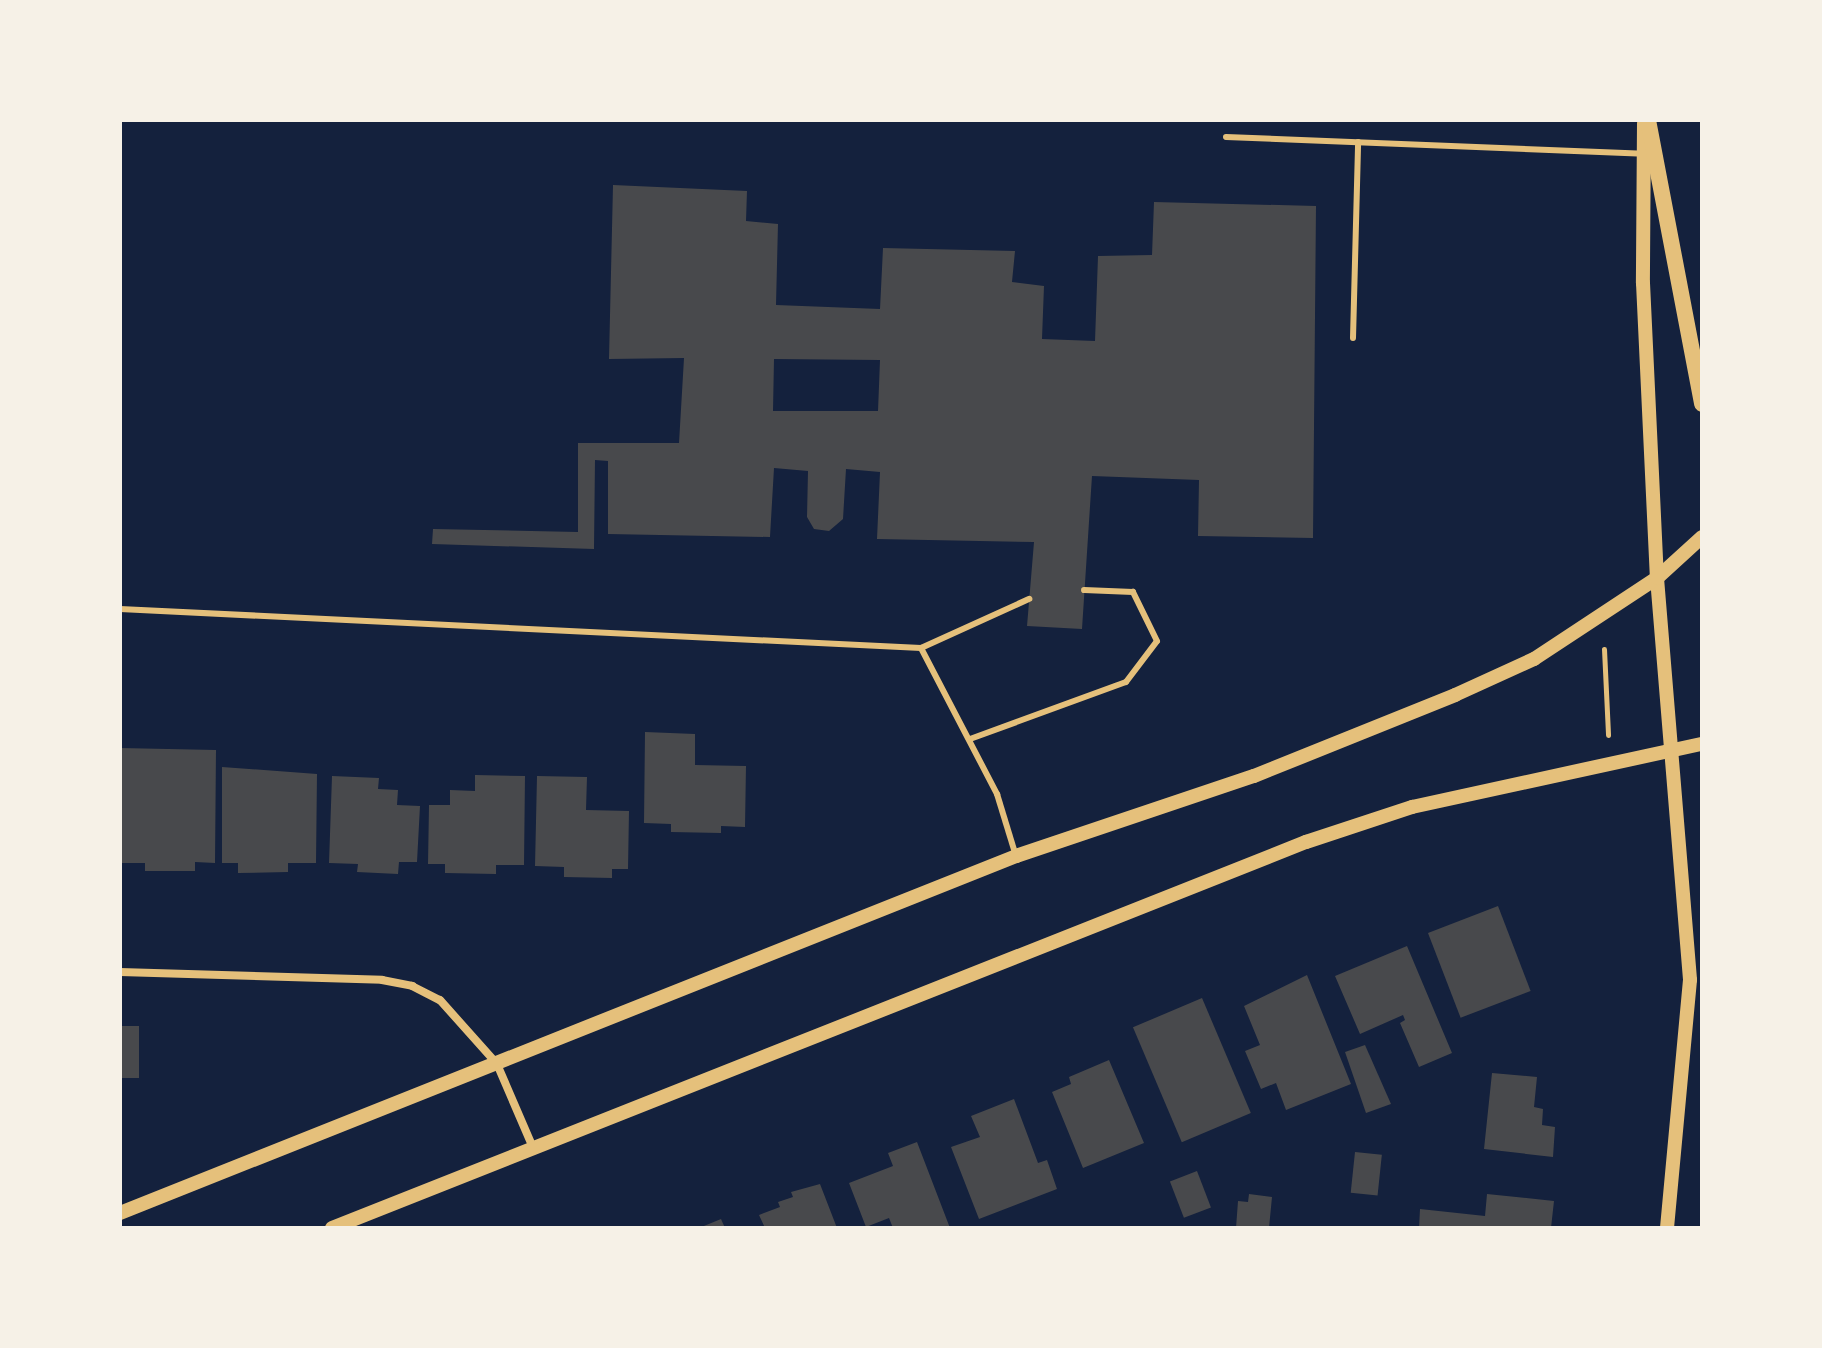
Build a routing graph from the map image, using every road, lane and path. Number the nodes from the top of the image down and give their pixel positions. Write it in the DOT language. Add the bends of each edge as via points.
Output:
graph roads {
  1 [pos="1646,120"];
  2 [pos="1226,137"];
  3 [pos="1358,142"];
  4 [pos="1644,154"];
  5 [pos="1353,338"];
  6 [pos="1702,404"];
  7 [pos="1702,537"];
  8 [pos="1657,578"];
  9 [pos="1084,590"];
  10 [pos="1029,599"];
  11 [pos="120,609"];
  12 [pos="1604,646"];
  13 [pos="921,648"];
  14 [pos="970,739"];
  15 [pos="1609,740"];
  16 [pos="1702,744"];
  17 [pos="1674,750"];
  18 [pos="1016,856"];
  19 [pos="120,972"];
  20 [pos="497,1064"];
  21 [pos="534,1150"];
  22 [pos="120,1213"];
  23 [pos="332,1228"];
  24 [pos="1667,1228"];
  1 -- 4 [label="street"];
  1 -- 6 [label="main road"];
  2 -- 3 [label="lane"];
  3 -- 4 [label="lane"];
  3 -- 5 [label="lane"];
  4 -- 8 [label="street" via="1643,283"];
  7 -- 8 [label="street"];
  8 -- 17 [label="street"];
  8 -- 18 [label="street" via="1534,659 1455,695 1254,776"];
  9 -- 14 [label="lane" via="1133,592 1157,641 1126,682"];
  10 -- 13 [label="lane"];
  11 -- 13 [label="lane"];
  12 -- 15 [label="path"];
  13 -- 14 [label="lane"];
  14 -- 18 [label="lane" via="997,794"];
  16 -- 17 [label="street"];
  17 -- 21 [label="street" via="1412,807 1306,842"];
  17 -- 24 [label="street" via="1690,980"];
  18 -- 20 [label="street"];
  19 -- 20 [label="street" via="382,980 412,986 440,1000"];
  20 -- 21 [label="street"];
  20 -- 22 [label="street"];
  21 -- 23 [label="street"];
}
